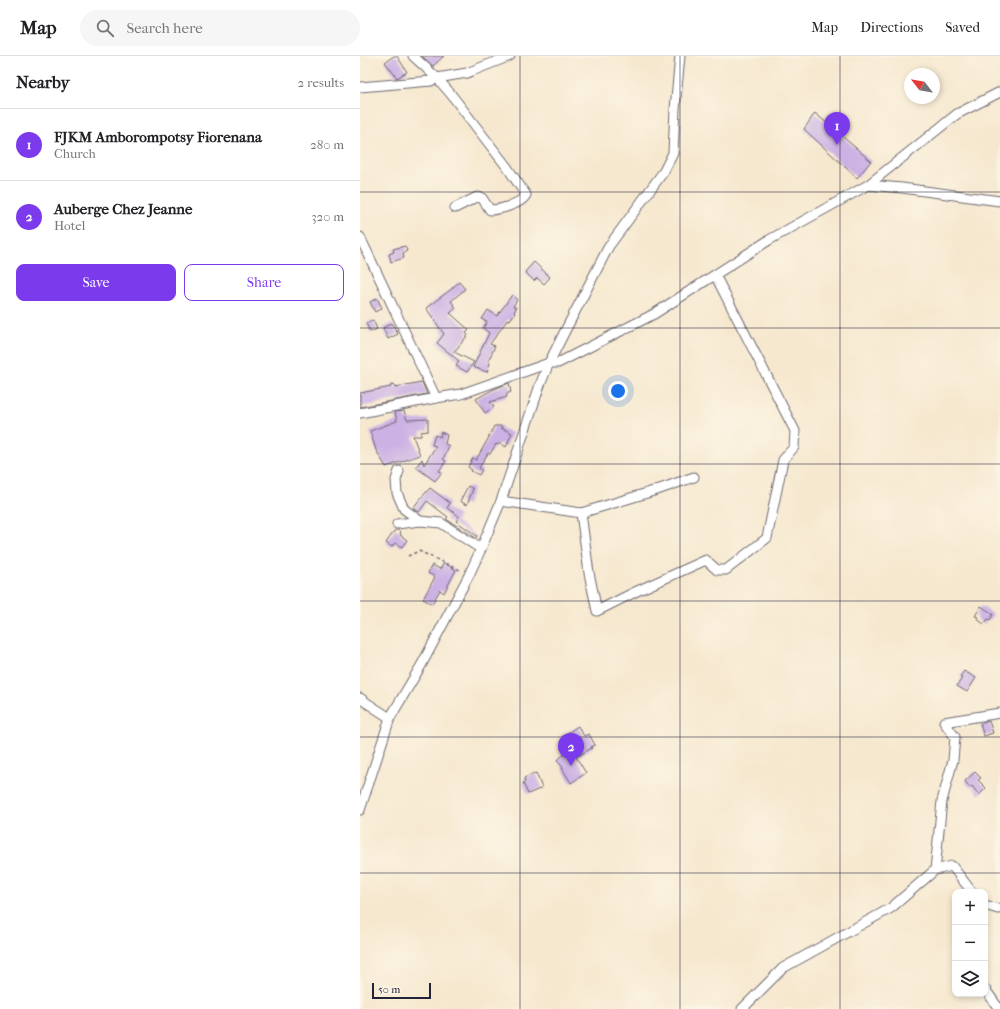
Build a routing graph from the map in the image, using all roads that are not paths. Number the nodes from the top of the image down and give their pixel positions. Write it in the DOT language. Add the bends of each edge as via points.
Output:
graph roads {
  1 [pos="413,56"];
  2 [pos="510,56"];
  3 [pos="680,56"];
  4 [pos="436,78"];
  5 [pos="360,87"];
  6 [pos="1000,92"];
  7 [pos="868,185"];
  8 [pos="1000,201"];
  9 [pos="455,208"];
  10 [pos="360,237"];
  11 [pos="715,275"];
  12 [pos="549,363"];
  13 [pos="436,398"];
  14 [pos="360,413"];
  15 [pos="399,471"];
  16 [pos="694,477"];
  17 [pos="500,501"];
  18 [pos="581,513"];
  19 [pos="420,521"];
  20 [pos="397,524"];
  21 [pos="481,549"];
  22 [pos="360,698"];
  23 [pos="1000,713"];
  24 [pos="390,718"];
  25 [pos="360,810"];
  26 [pos="936,870"];
  27 [pos="970,889"];
  28 [pos="988,906"];
  29 [pos="1000,908"];
  30 [pos="988,993"];
  31 [pos="742,1009"];
  32 [pos="999,1009"];
  1 -- 4 [label="street"];
  2 -- 4 [label="street" via="467,73"];
  3 -- 12 [label="street" via="673,153 664,171 610,246"];
  4 -- 5 [label="street" via="431,82"];
  4 -- 9 [label="street" via="507,167 526,195 516,203 495,210 490,210 482,198 477,197"];
  6 -- 7 [label="street" via="958,114"];
  7 -- 8 [label="street"];
  7 -- 11 [label="street" via="769,240"];
  10 -- 13 [label="street"];
  11 -- 12 [label="street" via="654,314 558,363"];
  11 -- 18 [label="street" via="796,432 794,447 783,460 767,538 726,570 717,570 706,560 597,611"];
  12 -- 13 [label="street" via="461,394"];
  12 -- 17 [label="street"];
  13 -- 14 [label="street"];
  15 -- 19 [label="street" via="396,480 399,498 404,509"];
  16 -- 18 [label="street"];
  17 -- 18 [label="street"];
  17 -- 21 [label="street"];
  19 -- 20 [label="street"];
  19 -- 21 [label="street" via="441,523"];
  21 -- 24 [label="street" via="422,664"];
  22 -- 24 [label="street"];
  23 -- 26 [label="street" via="944,722 955,737 953,760 942,802"];
  24 -- 25 [label="street"];
  26 -- 27 [label="street" via="952,866"];
  26 -- 31 [label="street" via="891,908 783,968"];
  28 -- 29 [label="street"];
  30 -- 32 [label="street"];
}
